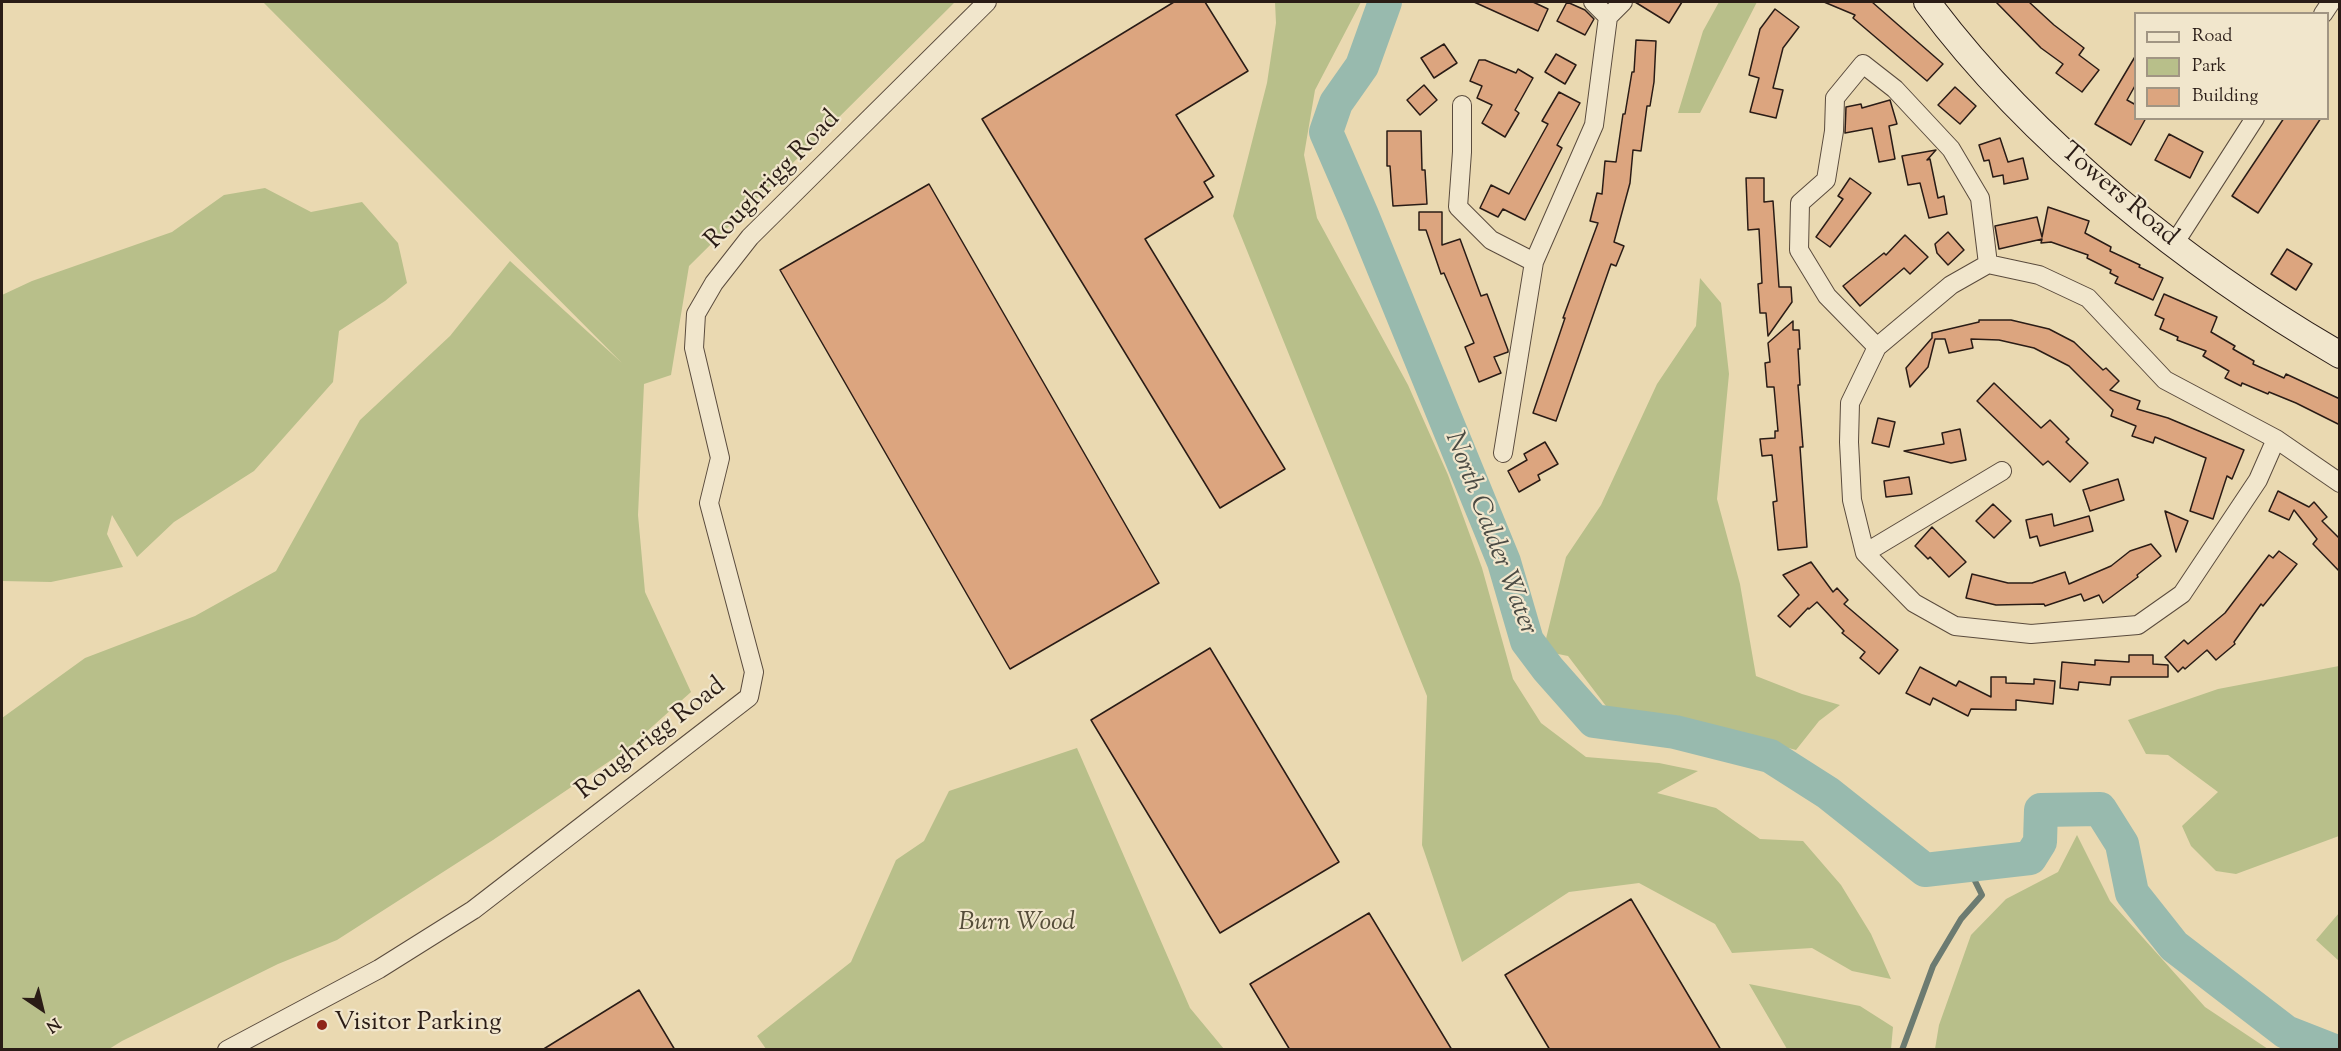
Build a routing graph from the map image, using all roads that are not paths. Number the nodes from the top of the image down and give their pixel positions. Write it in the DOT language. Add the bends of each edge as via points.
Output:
graph roads {
  1 [pos="987,2"];
  2 [pos="1593,2"];
  3 [pos="1623,2"];
  4 [pos="1932,4"];
  5 [pos="1608,17"];
  6 [pos="1462,105"];
  7 [pos="2254,120"];
  8 [pos="2174,244"];
  9 [pos="1534,262"];
  10 [pos="1988,264"];
  11 [pos="1876,347"];
  12 [pos="2340,355"];
  13 [pos="2276,439"];
  14 [pos="1503,453"];
  15 [pos="2001,471"];
  16 [pos="2340,483"];
  17 [pos="1865,553"];
  18 [pos="227,1050"];
  1 -- 18 [label="street, Roughrigg Road" via="750,237 714,283 696,314 694,348 720,458 709,503 754,672 749,697 473,910 379,969"];
  2 -- 5 [label="street"];
  3 -- 5 [label="street"];
  4 -- 8 [label="street, Towers Road" via="2012,100 2084,170"];
  5 -- 9 [label="street" via="1594,125"];
  6 -- 9 [label="street" via="1458,207 1491,240"];
  7 -- 8 [label="street"];
  8 -- 12 [label="street, Towers Road" via="2290,326"];
  9 -- 14 [label="street"];
  10 -- 11 [label="street" via="1951,285"];
  10 -- 11 [label="street" via="1980,198 1951,149 1895,89 1863,64 1835,98 1826,180 1800,203 1800,250 1827,296"];
  10 -- 13 [label="street" via="2039,275 2088,298 2164,380"];
  11 -- 17 [label="street" via="1850,403 1852,500"];
  13 -- 16 [label="street"];
  13 -- 17 [label="street" via="2258,480 2182,594 2138,625 2031,634 1954,626 1914,603"];
  15 -- 17 [label="street"];
}
